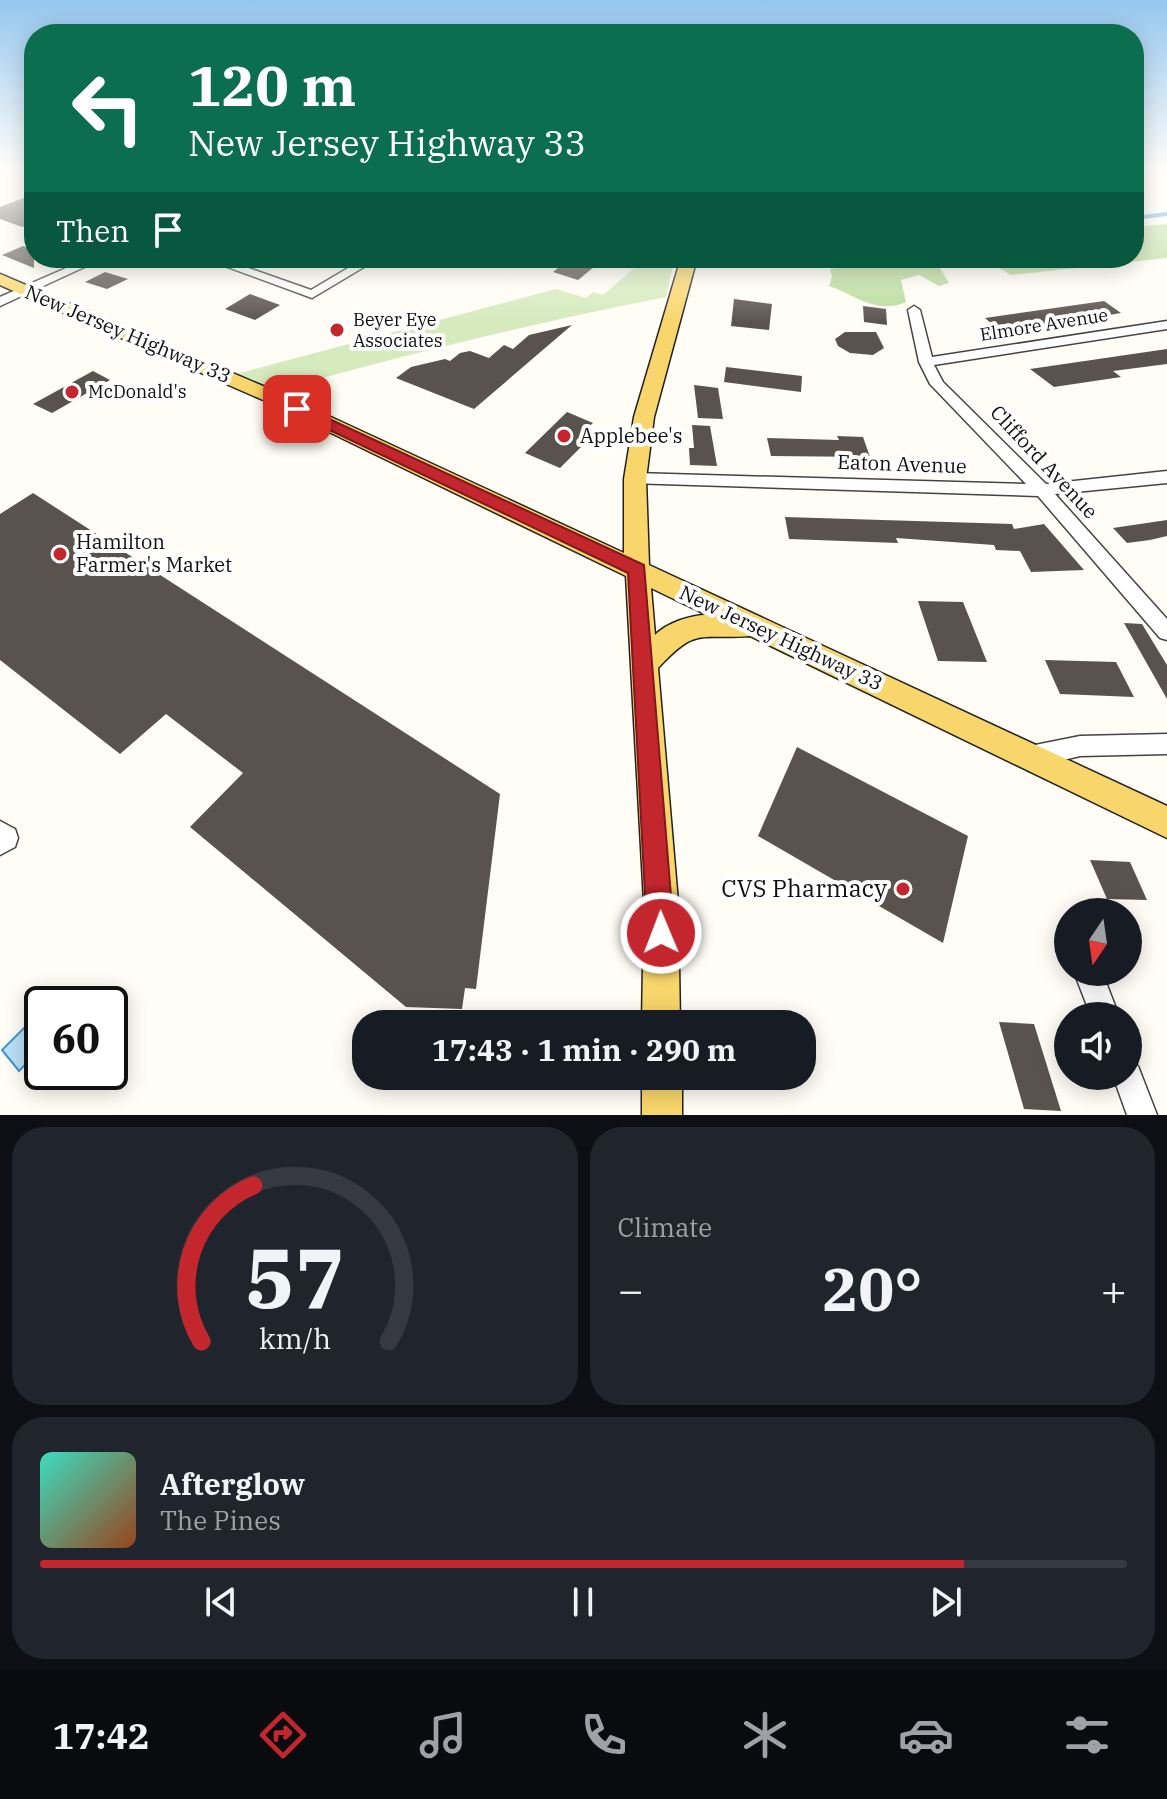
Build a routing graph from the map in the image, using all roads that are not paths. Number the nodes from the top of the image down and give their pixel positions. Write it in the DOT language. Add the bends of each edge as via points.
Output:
graph roads {
  1 [pos="76,268"];
  2 [pos="238,268"];
  3 [pos="356,268"];
  4 [pos="684,268"];
  5 [pos="0,279"];
  6 [pos="26,290"];
  7 [pos="0,302"];
  8 [pos="914,310"];
  9 [pos="1167,325"];
  10 [pos="926,362"];
  11 [pos="1167,477"];
  12 [pos="635,479"];
  13 [pos="1042,490"];
  14 [pos="637,570"];
  15 [pos="756,626"];
  16 [pos="1167,632"];
  17 [pos="644,664"];
  18 [pos="1167,744"];
  19 [pos="1030,757"];
  20 [pos="1167,822"];
  21 [pos="661,1010"];
  22 [pos="662,1090"];
  23 [pos="1133,1090"];
  24 [pos="662,1115"];
  25 [pos="1142,1115"];
  1 -- 6 [label="street"];
  2 -- 3 [label="street" via="312,294"];
  4 -- 12 [label="main road" via="644,417"];
  5 -- 6 [label="main road, New Jersey Highway 33"];
  6 -- 7 [label="street"];
  6 -- 14 [label="main road, New Jersey Highway 33" via="213,370"];
  8 -- 10 [label="street, Clifford Avenue"];
  9 -- 10 [label="street, Elmore Avenue"];
  10 -- 13 [label="street, Clifford Avenue" via="937,384"];
  11 -- 13 [label="street, Eaton Avenue"];
  12 -- 13 [label="street, Eaton Avenue"];
  12 -- 14 [label="main road"];
  13 -- 16 [label="street, Clifford Avenue"];
  14 -- 15 [label="main road, New Jersey Highway 33"];
  14 -- 17 [label="main road"];
  15 -- 17 [label="main road" via="697,626 671,636"];
  15 -- 19 [label="main road, New Jersey Highway 33"];
  17 -- 21 [label="main road" via="661,902"];
  18 -- 19 [label="street" via="1080,746"];
  19 -- 20 [label="main road, New Jersey Highway 33"];
  22 -- 24 [label="main road"];
  23 -- 25 [label="street"];
}
